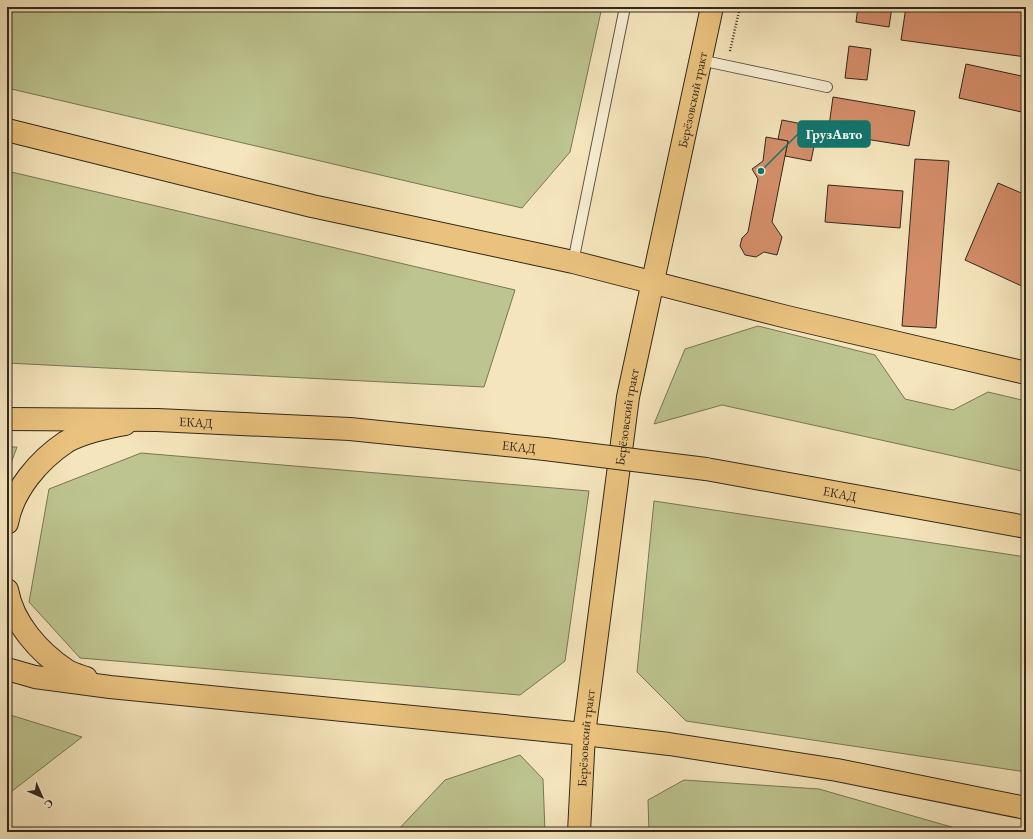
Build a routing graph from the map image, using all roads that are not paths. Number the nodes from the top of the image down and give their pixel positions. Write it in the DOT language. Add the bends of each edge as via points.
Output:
graph roads {
  1 [pos="625,7"];
  2 [pos="712,7"];
  3 [pos="700,60"];
  4 [pos="827,87"];
  5 [pos="7,130"];
  6 [pos="573,262"];
  7 [pos="652,283"];
  8 [pos="1026,373"];
  9 [pos="7,419"];
  10 [pos="157,420"];
  11 [pos="7,523"];
  12 [pos="1022,527"];
  13 [pos="7,590"];
  14 [pos="7,669"];
  15 [pos="110,687"];
  16 [pos="584,734"];
  17 [pos="1026,808"];
  18 [pos="579,832"];
  1 -- 6 [label="lane"];
  2 -- 3 [label="main road, Берёзовский тракт"];
  3 -- 4 [label="lane"];
  3 -- 7 [label="main road, Берёзовский тракт"];
  5 -- 6 [label="main road" via="312,206"];
  6 -- 7 [label="main road"];
  7 -- 8 [label="main road"];
  7 -- 16 [label="main road, Берёзовский тракт" via="628,397"];
  9 -- 10 [label="main road, ЕКАД"];
  10 -- 11 [label="main road" via="110,426 67,442 32,471 9,511"];
  10 -- 12 [label="main road, ЕКАД, bridge" via="350,429 545,449 706,469"];
  13 -- 15 [label="main road" via="9,601 32,641 67,671"];
  14 -- 15 [label="main road" via="35,677"];
  15 -- 16 [label="main road"];
  16 -- 17 [label="main road" via="669,744 837,770"];
  16 -- 18 [label="main road, Берёзовский тракт"];
}
